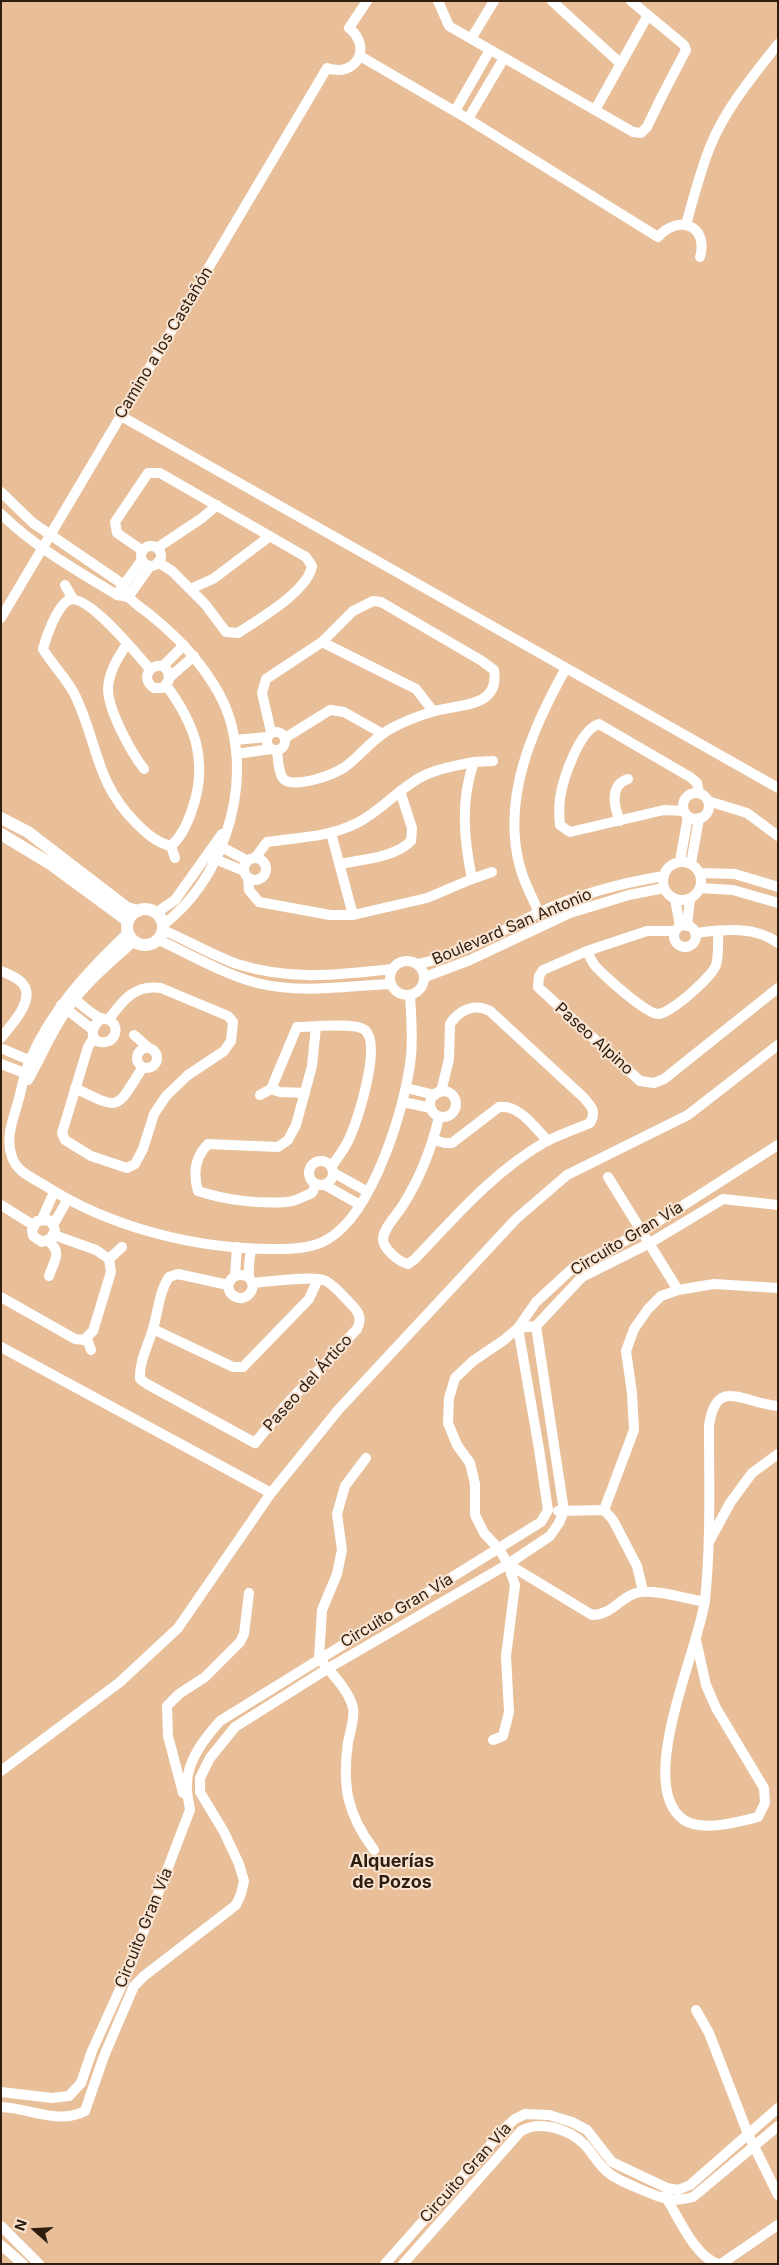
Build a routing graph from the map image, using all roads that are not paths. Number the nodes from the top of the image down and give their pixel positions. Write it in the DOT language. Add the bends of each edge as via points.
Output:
graph roads {
  1 [pos="367,1"];
  2 [pos="438,1"];
  3 [pos="494,1"];
  4 [pos="552,1"];
  5 [pos="631,1"];
  6 [pos="648,15"];
  7 [pos="471,39"];
  8 [pos="778,44"];
  9 [pos="490,50"];
  10 [pos="360,56"];
  11 [pos="504,58"];
  12 [pos="620,63"];
  13 [pos="470,85"];
  14 [pos="484,92"];
  15 [pos="595,110"];
  16 [pos="455,111"];
  17 [pos="468,119"];
  18 [pos="686,225"];
  19 [pos="700,257"];
  20 [pos="120,416"];
  21 [pos="1,492"];
  22 [pos="217,505"];
  23 [pos="1,514"];
  24 [pos="50,535"];
  25 [pos="270,536"];
  26 [pos="42,549"];
  27 [pos="148,560"];
  28 [pos="66,585"];
  29 [pos="124,585"];
  30 [pos="190,589"];
  31 [pos="117,595"];
  32 [pos="128,597"];
  33 [pos="73,599"];
  34 [pos="1,618"];
  35 [pos="322,642"];
  36 [pos="127,644"];
  37 [pos="184,645"];
  38 [pos="194,656"];
  39 [pos="163,666"];
  40 [pos="566,668"];
  41 [pos="150,669"];
  42 [pos="168,681"];
  43 [pos="433,711"];
  44 [pos="383,734"];
  45 [pos="269,735"];
  46 [pos="285,738"];
  47 [pos="235,740"];
  48 [pos="274,750"];
  49 [pos="236,754"];
  50 [pos="493,761"];
  51 [pos="474,762"];
  52 [pos="144,769"];
  53 [pos="628,779"];
  54 [pos="778,788"];
  55 [pos="400,791"];
  56 [pos="699,793"];
  57 [pos="708,801"];
  58 [pos="686,813"];
  59 [pos="1,818"];
  60 [pos="699,818"];
  61 [pos="620,821"];
  62 [pos="332,833"];
  63 [pos="1,834"];
  64 [pos="778,836"];
  65 [pos="171,846"];
  66 [pos="218,846"];
  67 [pos="175,858"];
  68 [pos="212,858"];
  69 [pos="252,860"];
  70 [pos="680,862"];
  71 [pos="340,864"];
  72 [pos="692,864"];
  73 [pos="492,872"];
  74 [pos="700,873"];
  75 [pos="246,875"];
  76 [pos="664,876"];
  77 [pos="472,879"];
  78 [pos="778,887"];
  79 [pos="664,888"];
  80 [pos="700,888"];
  81 [pos="690,898"];
  82 [pos="675,899"];
  83 [pos="778,904"];
  84 [pos="138,911"];
  85 [pos="156,913"];
  86 [pos="539,913"];
  87 [pos="353,915"];
  88 [pos="684,929"];
  89 [pos="718,931"];
  90 [pos="130,932"];
  91 [pos="162,932"];
  92 [pos="778,943"];
  93 [pos="588,951"];
  94 [pos="418,964"];
  95 [pos="392,969"];
  96 [pos="1,971"];
  97 [pos="424,977"];
  98 [pos="391,984"];
  99 [pos="778,988"];
  100 [pos="410,995"];
  101 [pos="72,997"];
  102 [pos="64,1007"];
  103 [pos="105,1019"];
  104 [pos="316,1027"];
  105 [pos="93,1033"];
  106 [pos="134,1035"];
  107 [pos="778,1045"];
  108 [pos="2,1047"];
  109 [pos="33,1062"];
  110 [pos="1,1064"];
  111 [pos="28,1074"];
  112 [pos="75,1088"];
  113 [pos="406,1088"];
  114 [pos="271,1089"];
  115 [pos="305,1093"];
  116 [pos="438,1093"];
  117 [pos="260,1095"];
  118 [pos="403,1102"];
  119 [pos="431,1108"];
  120 [pos="439,1116"];
  121 [pos="434,1140"];
  122 [pos="548,1141"];
  123 [pos="778,1145"];
  124 [pos="333,1169"];
  125 [pos="608,1177"];
  126 [pos="320,1185"];
  127 [pos="714,1186"];
  128 [pos="54,1192"];
  129 [pos="368,1192"];
  130 [pos="68,1199"];
  131 [pos="723,1199"];
  132 [pos="1,1204"];
  133 [pos="360,1205"];
  134 [pos="778,1205"];
  135 [pos="38,1222"];
  136 [pos="642,1231"];
  137 [pos="52,1234"];
  138 [pos="650,1244"];
  139 [pos="122,1247"];
  140 [pos="237,1248"];
  141 [pos="251,1249"];
  142 [pos="109,1259"];
  143 [pos="236,1275"];
  144 [pos="49,1276"];
  145 [pos="318,1279"];
  146 [pos="251,1280"];
  147 [pos="228,1286"];
  148 [pos="778,1288"];
  149 [pos="678,1290"];
  150 [pos="1,1297"];
  151 [pos="536,1326"];
  152 [pos="518,1328"];
  153 [pos="153,1329"];
  154 [pos="87,1339"];
  155 [pos="1,1347"];
  156 [pos="91,1350"];
  157 [pos="778,1406"];
  158 [pos="553,1446"];
  159 [pos="539,1449"];
  160 [pos="778,1454"];
  161 [pos="366,1458"];
  162 [pos="271,1494"];
  163 [pos="548,1510"];
  164 [pos="604,1510"];
  165 [pos="564,1511"];
  166 [pos="709,1541"];
  167 [pos="499,1549"];
  168 [pos="508,1564"];
  169 [pos="532,1578"];
  170 [pos="515,1585"];
  171 [pos="642,1591"];
  172 [pos="249,1593"];
  173 [pos="705,1602"];
  174 [pos="696,1640"];
  175 [pos="319,1658"];
  176 [pos="327,1669"];
  177 [pos="493,1740"];
  178 [pos="1,1771"];
  179 [pos="200,1792"];
  180 [pos="188,1796"];
  181 [pos="374,1850"];
  182 [pos="130,1967"];
  183 [pos="144,1976"];
  184 [pos="696,2010"];
  185 [pos="1,2092"];
  186 [pos="52,2098"];
  187 [pos="1,2107"];
  188 [pos="778,2108"];
  189 [pos="525,2114"];
  190 [pos="53,2117"];
  191 [pos="530,2126"];
  192 [pos="778,2126"];
  193 [pos="748,2134"];
  194 [pos="754,2147"];
  195 [pos="666,2188"];
  196 [pos="778,2195"];
  197 [pos="667,2199"];
  198 [pos="778,2225"];
  199 [pos="1,2226"];
  200 [pos="1,2245"];
  201 [pos="23,2264"];
  202 [pos="39,2264"];
  203 [pos="385,2264"];
  204 [pos="403,2264"];
  205 [pos="720,2264"];
  1 -- 10 [label="street" via="349,28 359,40"];
  2 -- 7 [label="street" via="449,26"];
  3 -- 7 [label="street"];
  4 -- 12 [label="street"];
  5 -- 6 [label="street"];
  6 -- 12 [label="street"];
  6 -- 15 [label="street" via="686,50 647,127 641,133 633,132"];
  7 -- 9 [label="street"];
  8 -- 18 [label="street" via="750,79 719,130 701,171"];
  9 -- 11 [label="street"];
  9 -- 13 [label="street"];
  10 -- 16 [label="street"];
  10 -- 20 [label="street, Camino a los Castañón" via="350,68 334,71 327,68"];
  11 -- 14 [label="street"];
  11 -- 15 [label="street"];
  12 -- 15 [label="street"];
  13 -- 14 [label="street"];
  13 -- 16 [label="street"];
  14 -- 17 [label="street"];
  16 -- 17 [label="street"];
  17 -- 18 [label="street" via="658,237 670,226"];
  18 -- 19 [label="street" via="702,241"];
  20 -- 24 [label="street, Camino a los Castañón"];
  20 -- 40 [label="street"];
  21 -- 24 [label="street"];
  22 -- 25 [label="street"];
  22 -- 27 [label="street" via="162,543 157,548 160,556"];
  22 -- 27 [label="street" via="160,473 148,473 115,522 117,533"];
  23 -- 26 [label="street"];
  24 -- 26 [label="street, Camino a los Castañón"];
  24 -- 29 [label="street"];
  25 -- 30 [label="street" via="212,579"];
  25 -- 30 [label="street" via="306,556 312,566 311,576 280,605 238,633 226,632"];
  26 -- 31 [label="street"];
  26 -- 34 [label="street, Camino a los Castañón"];
  27 -- 29 [label="street"];
  27 -- 30 [label="street" via="172,572"];
  27 -- 32 [label="street"];
  28 -- 33 [label="street"];
  29 -- 31 [label="street"];
  29 -- 32 [label="street"];
  31 -- 32 [label="street"];
  32 -- 37 [label="street"];
  33 -- 36 [label="street" via="106,620"];
  33 -- 65 [label="street" via="60,610 38,649 73,692 109,790 124,812 143,830 162,844"];
  35 -- 43 [label="street" via="416,688"];
  35 -- 43 [label="street" via="353,611 373,601 381,602 494,670 496,682 481,702"];
  35 -- 45 [label="street" via="266,679 262,693"];
  36 -- 41 [label="street"];
  36 -- 52 [label="street" via="116,660 108,691 120,729"];
  37 -- 38 [label="street"];
  37 -- 39 [label="street"];
  38 -- 42 [label="street"];
  38 -- 47 [label="street" via="225,706"];
  39 -- 41 [label="street"];
  39 -- 42 [label="street" via="168,671"];
  40 -- 54 [label="street"];
  40 -- 86 [label="street" via="530,740 514,826 520,867"];
  41 -- 42 [label="street" via="147,678 150,686 158,688"];
  42 -- 65 [label="street" via="193,730 200,776 189,820"];
  43 -- 44 [label="street"];
  44 -- 46 [label="street" via="344,712 330,710"];
  44 -- 48 [label="street" via="343,768 299,784 282,778"];
  45 -- 46 [label="street" via="278,731"];
  45 -- 47 [label="street"];
  45 -- 48 [label="street" via="267,744"];
  46 -- 48 [label="street" via="285,744"];
  47 -- 49 [label="street"];
  48 -- 49 [label="street"];
  49 -- 66 [label="street" via="236,781 227,827"];
  50 -- 51 [label="street"];
  51 -- 55 [label="street" via="437,770"];
  51 -- 77 [label="street" via="465,800"];
  53 -- 61 [label="street" via="618,786 615,795"];
  55 -- 62 [label="street" via="372,815"];
  55 -- 71 [label="street" via="412,828 411,841 394,852"];
  56 -- 57 [label="street"];
  56 -- 58 [label="street" via="685,799"];
  56 -- 61 [label="street" via="697,783 690,777 602,725 595,725 567,770 560,797 560,825 570,832"];
  57 -- 60 [label="street" via="706,814"];
  57 -- 64 [label="street" via="747,813"];
  58 -- 60 [label="street"];
  58 -- 61 [label="street" via="664,810"];
  58 -- 70 [label="street"];
  59 -- 84 [label="street" via="28,832 127,908"];
  60 -- 72 [label="street"];
  62 -- 69 [label="street" via="267,842"];
  62 -- 71 [label="street"];
  63 -- 90 [label="street" via="49,863"];
  65 -- 67 [label="street"];
  66 -- 68 [label="street"];
  66 -- 69 [label="street"];
  68 -- 75 [label="street"];
  68 -- 85 [label="street" via="175,900"];
  68 -- 91 [label="street" via="196,894"];
  69 -- 75 [label="street"];
  69 -- 75 [label="street" via="264,864 266,871 259,879"];
  70 -- 72 [label="street"];
  70 -- 76 [label="street" via="670,865"];
  71 -- 87 [label="street"];
  72 -- 74 [label="street"];
  73 -- 77 [label="street"];
  74 -- 78 [label="street" via="735,874"];
  74 -- 80 [label="street"];
  75 -- 87 [label="street" via="249,890 259,902 330,915"];
  76 -- 79 [label="street"];
  76 -- 86 [label="street, Boulevard San Antonio" via="612,886"];
  77 -- 87 [label="street" via="426,898"];
  79 -- 82 [label="street"];
  79 -- 97 [label="street, Boulevard San Antonio" via="570,913 470,960"];
  80 -- 81 [label="street"];
  80 -- 83 [label="street" via="732,890"];
  81 -- 82 [label="street"];
  81 -- 88 [label="street"];
  82 -- 88 [label="street"];
  84 -- 85 [label="street"];
  84 -- 90 [label="street"];
  85 -- 91 [label="street"];
  86 -- 94 [label="street, Boulevard San Antonio" via="442,958"];
  88 -- 89 [label="street, Paseo Alpino"];
  88 -- 93 [label="street, Paseo Alpino" via="646,930"];
  89 -- 92 [label="street, Paseo Alpino" via="753,932"];
  89 -- 93 [label="street" via="716,966 710,976 662,1014 645,1009 596,967"];
  90 -- 91 [label="street, Boulevard San Antonio" via="141,945 151,944"];
  90 -- 101 [label="street" via="84,976"];
  91 -- 95 [label="street, Boulevard San Antonio" via="235,963 287,976 319,977"];
  91 -- 98 [label="street" via="233,976 259,983 320,989"];
  93 -- 99 [label="street, Paseo Alpino" via="544,970 539,976 538,987 645,1083 664,1079"];
  94 -- 95 [label="street, Boulevard San Antonio" via="404,961"];
  94 -- 97 [label="street, Boulevard San Antonio"];
  95 -- 98 [label="street"];
  96 -- 108 [label="street" via="21,981 26,988 22,1010"];
  97 -- 100 [label="street, Boulevard San Antonio" via="422,987"];
  98 -- 100 [label="street" via="401,994"];
  100 -- 113 [label="street" via="411,1056"];
  101 -- 102 [label="street"];
  101 -- 103 [label="street"];
  102 -- 105 [label="street"];
  102 -- 109 [label="street"];
  103 -- 105 [label="street" via="94,1022"];
  103 -- 105 [label="street" via="116,1030 110,1040 98,1041"];
  103 -- 112 [label="street" via="124,999 140,989 161,988 228,1016 233,1022 231,1042 166,1096 154,1114 135,1164 127,1168 91,1156 64,1140 62,1133"];
  104 -- 114 [label="street" via="297,1027"];
  104 -- 115 [label="street"];
  104 -- 124 [label="street" via="356,1026 365,1030 370,1039 371,1060 359,1112 350,1139"];
  105 -- 112 [label="street"];
  106 -- 112 [label="street" via="155,1051 157,1058 149,1068 142,1067 122,1100 108,1104"];
  107 -- 162 [label="street" via="688,1115 567,1175 516,1219 338,1409"];
  108 -- 109 [label="street"];
  109 -- 111 [label="street"];
  110 -- 111 [label="street"];
  111 -- 128 [label="street" via="10,1131 12,1158 18,1169"];
  113 -- 116 [label="street"];
  113 -- 118 [label="street"];
  114 -- 115 [label="street"];
  114 -- 117 [label="street"];
  115 -- 126 [label="street" via="288,1140 278,1147 208,1144 200,1152 194,1176 198,1191 254,1201 288,1202 312,1193"];
  116 -- 119 [label="street" via="430,1103"];
  116 -- 120 [label="street" via="449,1093 456,1103 451,1114"];
  116 -- 122 [label="street" via="449,1059 450,1024 463,1011 484,1008 593,1109 594,1117 590,1123"];
  118 -- 119 [label="street"];
  118 -- 129 [label="street" via="392,1140"];
  119 -- 120 [label="street"];
  120 -- 121 [label="street"];
  121 -- 122 [label="street" via="452,1143 500,1107 508,1106 516,1109"];
  121 -- 122 [label="street" via="404,1204 383,1239 385,1246 402,1263 408,1264 415,1259 484,1187"];
  123 -- 127 [label="street, Circuito Gran Vía"];
  124 -- 126 [label="street" via="331,1180"];
  124 -- 126 [label="street" via="327,1161 314,1162 308,1174"];
  124 -- 129 [label="street"];
  125 -- 136 [label="street"];
  126 -- 133 [label="street"];
  127 -- 131 [label="street"];
  127 -- 136 [label="street, Circuito Gran Vía"];
  128 -- 130 [label="street"];
  128 -- 135 [label="street"];
  129 -- 133 [label="street"];
  130 -- 137 [label="street"];
  130 -- 140 [label="street" via="114,1220 166,1235"];
  131 -- 134 [label="street"];
  131 -- 138 [label="street, Circuito Gran Vía"];
  132 -- 135 [label="street"];
  133 -- 141 [label="street" via="340,1231 318,1244"];
  135 -- 137 [label="street" via="49,1220"];
  135 -- 137 [label="street" via="32,1230 37,1240"];
  136 -- 138 [label="street"];
  136 -- 152 [label="street, Circuito Gran Vía" via="573,1268 536,1302"];
  137 -- 142 [label="street" via="96,1250"];
  137 -- 144 [label="street" via="58,1253"];
  138 -- 149 [label="street"];
  138 -- 151 [label="street, Circuito Gran Vía" via="582,1277"];
  139 -- 142 [label="street"];
  140 -- 141 [label="street"];
  140 -- 143 [label="street"];
  141 -- 146 [label="street"];
  142 -- 154 [label="street" via="111,1272 93,1331"];
  143 -- 146 [label="street" via="242,1274"];
  143 -- 147 [label="street"];
  145 -- 146 [label="street"];
  145 -- 153 [label="street" via="309,1299 242,1367 233,1367"];
  145 -- 153 [label="street, Paseo del Ártico" via="334,1286 359,1312 357,1329 255,1443 140,1379 140,1368"];
  146 -- 147 [label="street, Paseo del Ártico" via="252,1290 242,1298 235,1297"];
  147 -- 153 [label="street, Paseo del Ártico" via="178,1274 169,1277 163,1286"];
  148 -- 149 [label="street" via="714,1284"];
  149 -- 164 [label="street" via="661,1296 648,1309 634,1329 626,1351 634,1430"];
  150 -- 154 [label="street" via="75,1339"];
  151 -- 152 [label="street"];
  151 -- 158 [label="street"];
  152 -- 159 [label="street"];
  152 -- 167 [label="street, Circuito Gran Vía" via="455,1378 449,1398 448,1423 470,1463 475,1484 475,1515 484,1533"];
  154 -- 156 [label="street"];
  155 -- 162 [label="street"];
  157 -- 166 [label="street" via="726,1396 716,1401 711,1410"];
  158 -- 159 [label="street"];
  158 -- 165 [label="street"];
  159 -- 163 [label="street"];
  160 -- 166 [label="street" via="752,1474 730,1503"];
  161 -- 175 [label="street" via="346,1486 337,1514 342,1550 337,1574 322,1610"];
  162 -- 178 [label="street" via="178,1628 120,1682"];
  163 -- 165 [label="street"];
  163 -- 167 [label="street, Circuito Gran Vía" via="541,1522"];
  164 -- 165 [label="street"];
  164 -- 171 [label="street" via="613,1520 637,1566"];
  165 -- 168 [label="street, Circuito Gran Vía" via="550,1536"];
  166 -- 173 [label="street"];
  167 -- 168 [label="street, Circuito Gran Vía"];
  167 -- 175 [label="street, Circuito Gran Vía"];
  168 -- 169 [label="street"];
  168 -- 170 [label="street, Circuito Gran Vía"];
  168 -- 176 [label="street, Circuito Gran Vía"];
  169 -- 170 [label="street"];
  169 -- 171 [label="street" via="592,1615 602,1615 632,1594"];
  170 -- 177 [label="street" via="506,1656 509,1712 503,1736"];
  171 -- 173 [label="street"];
  172 -- 180 [label="street" via="240,1642 205,1677 167,1706 168,1736 181,1788"];
  173 -- 174 [label="street"];
  174 -- 174 [label="street" via="668,1738 664,1771 666,1793 684,1820 704,1826 758,1817 766,1803 764,1788 716,1708 706,1685"];
  175 -- 176 [label="street"];
  175 -- 180 [label="street, Circuito Gran Vía" via="220,1721 199,1746 190,1769"];
  176 -- 179 [label="street, Circuito Gran Vía" via="235,1727 210,1758 200,1778"];
  176 -- 181 [label="street" via="344,1690 353,1709 346,1761 347,1796 361,1832"];
  179 -- 180 [label="street"];
  179 -- 183 [label="street, Circuito Gran Vía" via="239,1864 244,1882 241,1894 236,1905"];
  180 -- 182 [label="street, Circuito Gran Vía" via="190,1810"];
  182 -- 183 [label="street"];
  182 -- 186 [label="street, Circuito Gran Vía" via="81,2083 69,2096"];
  183 -- 190 [label="street, Circuito Gran Vía" via="134,1986 85,2111 75,2116"];
  184 -- 193 [label="street" via="709,2033"];
  185 -- 186 [label="street, Circuito Gran Vía"];
  186 -- 190 [label="street"];
  187 -- 190 [label="street, Circuito Gran Vía"];
  188 -- 193 [label="street"];
  189 -- 191 [label="street"];
  189 -- 195 [label="street, Circuito Gran Vía" via="550,2115 572,2122 586,2130 612,2162"];
  189 -- 203 [label="street, Circuito Gran Vía" via="508,2126"];
  191 -- 197 [label="street, Circuito Gran Vía" via="544,2125 565,2132 584,2144 611,2175"];
  191 -- 204 [label="street, Circuito Gran Vía" via="521,2132"];
  192 -- 194 [label="street, Circuito Gran Vía"];
  193 -- 194 [label="street"];
  193 -- 195 [label="street" via="690,2185 678,2190"];
  194 -- 196 [label="street"];
  194 -- 197 [label="street, Circuito Gran Vía" via="693,2197"];
  195 -- 197 [label="street"];
  197 -- 205 [label="street" via="701,2254 710,2262"];
  198 -- 205 [label="street"];
  199 -- 202 [label="street"];
  200 -- 201 [label="street"];
}
